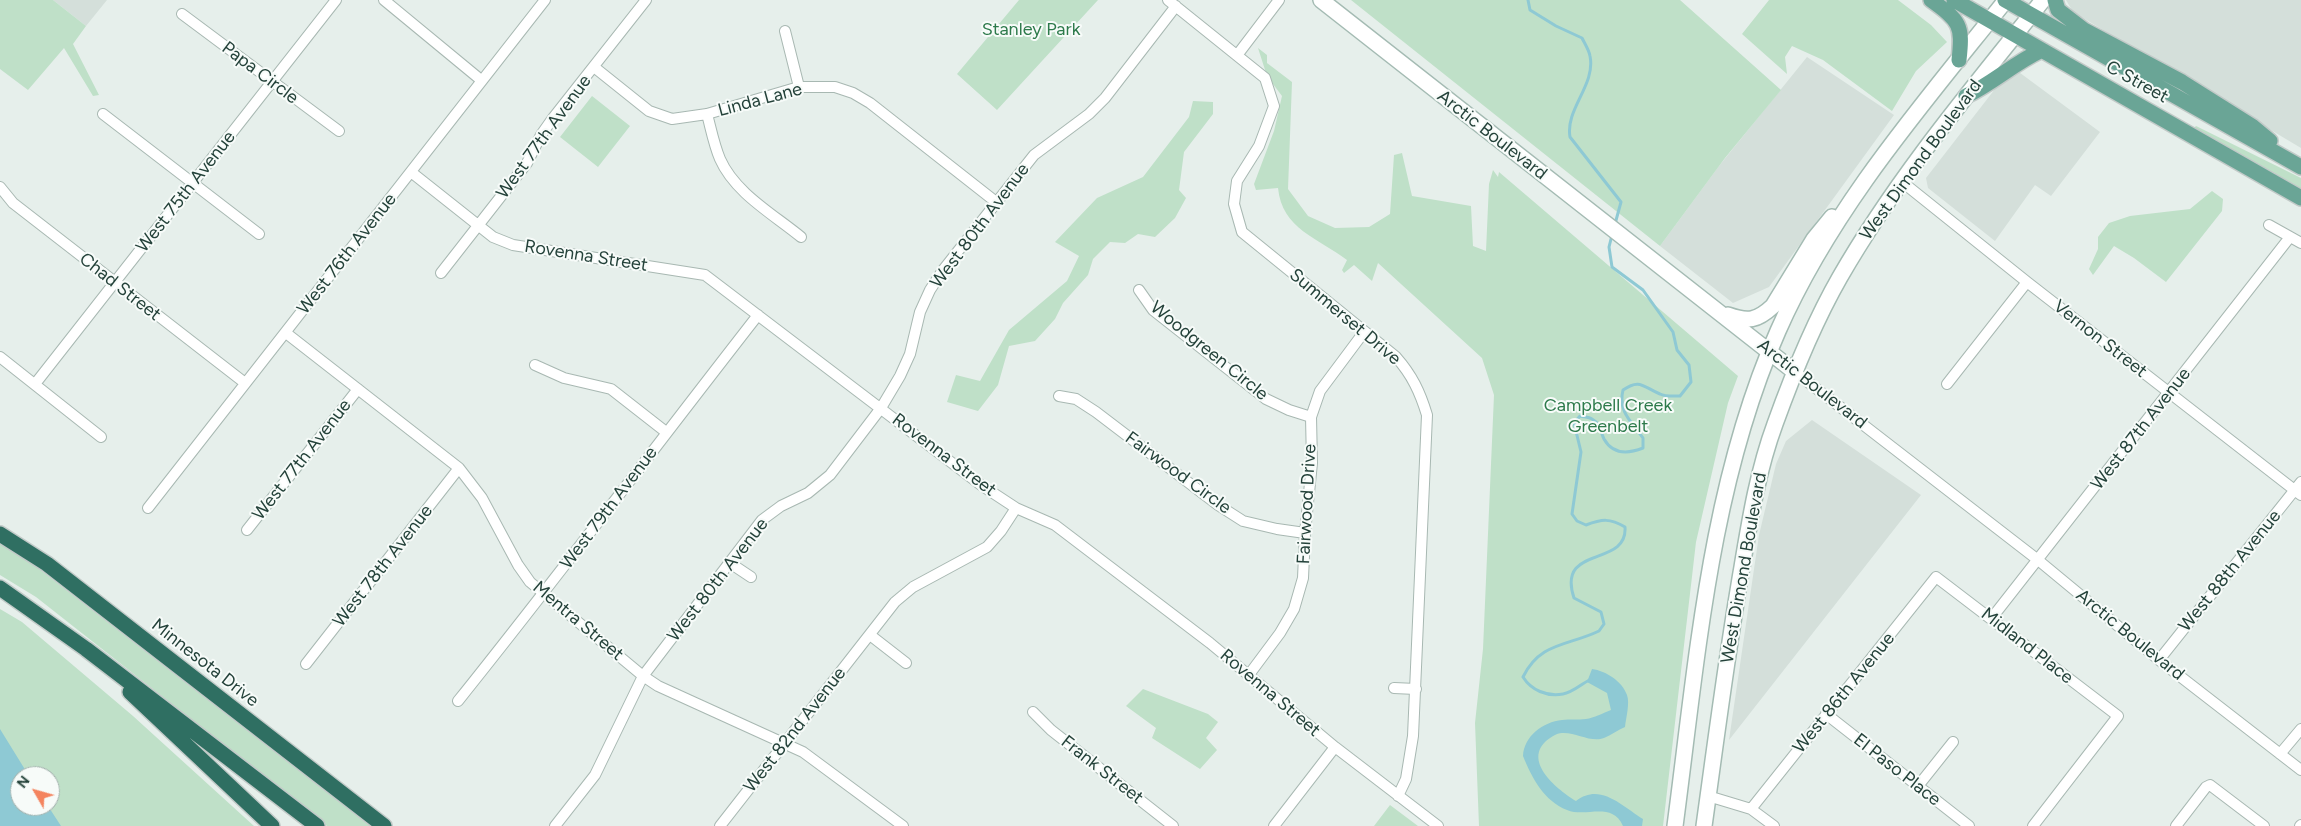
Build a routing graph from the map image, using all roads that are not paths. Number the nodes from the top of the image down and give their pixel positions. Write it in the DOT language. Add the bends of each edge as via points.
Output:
graph roads {
  1 [pos="336,0"];
  2 [pos="384,0"];
  3 [pos="545,0"];
  4 [pos="646,0"];
  5 [pos="1279,0"];
  6 [pos="1321,0"];
  7 [pos="1932,0"];
  8 [pos="1954,0"];
  9 [pos="2006,0"];
  10 [pos="2043,0"];
  11 [pos="2055,0"];
  12 [pos="1172,3"];
  13 [pos="182,14"];
  14 [pos="2031,15"];
  15 [pos="1989,21"];
  16 [pos="785,31"];
  17 [pos="2014,36"];
  18 [pos="2040,51"];
  19 [pos="1238,54"];
  20 [pos="1959,60"];
  21 [pos="594,67"];
  22 [pos="481,80"];
  23 [pos="273,82"];
  24 [pos="799,88"];
  25 [pos="1966,96"];
  26 [pos="103,114"];
  27 [pos="707,114"];
  28 [pos="339,132"];
  29 [pos="2301,166"];
  30 [pos="411,172"];
  31 [pos="1868,178"];
  32 [pos="1901,181"];
  33 [pos="193,183"];
  34 [pos="0,187"];
  35 [pos="2301,198"];
  36 [pos="996,202"];
  37 [pos="479,225"];
  38 [pos="2270,225"];
  39 [pos="259,234"];
  40 [pos="801,237"];
  41 [pos="2290,237"];
  42 [pos="2301,243"];
  43 [pos="441,273"];
  44 [pos="2027,282"];
  45 [pos="115,284"];
  46 [pos="1139,290"];
  47 [pos="1720,312"];
  48 [pos="758,315"];
  49 [pos="286,332"];
  50 [pos="1364,332"];
  51 [pos="1770,352"];
  52 [pos="0,357"];
  53 [pos="534,365"];
  54 [pos="1795,372"];
  55 [pos="245,383"];
  56 [pos="35,384"];
  57 [pos="1947,384"];
  58 [pos="358,389"];
  59 [pos="2170,393"];
  60 [pos="1060,396"];
  61 [pos="881,408"];
  62 [pos="1311,417"];
  63 [pos="666,432"];
  64 [pos="101,437"];
  65 [pos="459,468"];
  66 [pos="2299,489"];
  67 [pos="148,508"];
  68 [pos="1016,508"];
  69 [pos="247,530"];
  70 [pos="1304,533"];
  71 [pos="0,534"];
  72 [pos="2038,560"];
  73 [pos="730,563"];
  74 [pos="751,577"];
  75 [pos="1936,577"];
  76 [pos="0,588"];
  77 [pos="543,596"];
  78 [pos="1991,619"];
  79 [pos="870,635"];
  80 [pos="86,649"];
  81 [pos="2159,660"];
  82 [pos="906,663"];
  83 [pos="306,664"];
  84 [pos="643,676"];
  85 [pos="1248,676"];
  86 [pos="1394,688"];
  87 [pos="1416,689"];
  88 [pos="458,701"];
  89 [pos="1033,712"];
  90 [pos="1826,714"];
  91 [pos="2301,729"];
  92 [pos="785,742"];
  93 [pos="1953,742"];
  94 [pos="1335,747"];
  95 [pos="2280,754"];
  96 [pos="2301,770"];
  97 [pos="1918,786"];
  98 [pos="1398,796"];
  99 [pos="1708,796"];
  100 [pos="1751,808"];
  101 [pos="272,826"];
  102 [pos="317,826"];
  103 [pos="384,826"];
  104 [pos="555,826"];
  105 [pos="720,826"];
  106 [pos="903,826"];
  107 [pos="1173,826"];
  108 [pos="1274,826"];
  109 [pos="1438,826"];
  110 [pos="1675,826"];
  111 [pos="1704,826"];
  112 [pos="1774,826"];
  113 [pos="1969,826"];
  114 [pos="2033,826"];
  115 [pos="2176,826"];
  116 [pos="2264,826"];
  1 -- 23 [label="street, West 75th Avenue"];
  2 -- 22 [label="street"];
  3 -- 22 [label="street, West 76th Avenue"];
  4 -- 21 [label="street, West 77th Avenue"];
  5 -- 19 [label="street"];
  6 -- 47 [label="main road, Arctic Boulevard"];
  7 -- 20 [label="main road" via="1958,24 1962,34"];
  8 -- 15 [label="main road, C Street"];
  9 -- 14 [label="main road, C Street"];
  9 -- 15 [label="main road, West Dimond Boulevard"];
  10 -- 14 [label="main road, West Dimond Boulevard"];
  11 -- 29 [label="main road" via="2058,10 2066,18 2182,82 2252,126"];
  12 -- 19 [label="street, Summerset Drive"];
  12 -- 36 [label="street, West 80th Avenue" via="1105,98 1034,155"];
  13 -- 23 [label="street, Papa Circle"];
  14 -- 17 [label="main road, West Dimond Boulevard"];
  14 -- 29 [label="main road, C Street"];
  15 -- 17 [label="main road, C Street"];
  15 -- 20 [label="main road, West Dimond Boulevard"];
  16 -- 24 [label="street"];
  17 -- 18 [label="main road, C Street"];
  17 -- 25 [label="main road, West Dimond Boulevard"];
  18 -- 25 [label="main road" via="2018,61 1984,87"];
  18 -- 35 [label="main road, C Street"];
  19 -- 50 [label="street, Summerset Drive" via="1265,78 1274,106 1259,146 1237,181 1234,204 1242,232"];
  20 -- 31 [label="main road, West Dimond Boulevard"];
  21 -- 27 [label="street, Linda Lane" via="662,117 672,119"];
  21 -- 37 [label="street, West 77th Avenue" via="553,118 528,163"];
  22 -- 30 [label="street, West 76th Avenue"];
  23 -- 28 [label="street, Papa Circle"];
  23 -- 33 [label="street, West 75th Avenue"];
  24 -- 27 [label="street, Linda Lane"];
  24 -- 36 [label="street, Linda Lane" via="835,87 853,93"];
  25 -- 32 [label="main road, West Dimond Boulevard"];
  26 -- 33 [label="street"];
  27 -- 40 [label="street" via="719,158 727,172 742,189"];
  30 -- 37 [label="street, Rovenna Street"];
  30 -- 49 [label="street, West 76th Avenue"];
  31 -- 47 [label="main road" via="1814,239 1773,306 1763,315 1745,321"];
  31 -- 51 [label="main road, West Dimond Boulevard" via="1818,254"];
  32 -- 44 [label="street, Vernon Street"];
  32 -- 54 [label="main road, West Dimond Boulevard" via="1838,280"];
  33 -- 39 [label="street"];
  33 -- 45 [label="street, West 75th Avenue"];
  34 -- 45 [label="street, Chad Street" via="13,203"];
  36 -- 61 [label="street, West 80th Avenue" via="930,290 920,312 910,354"];
  37 -- 43 [label="street, West 77th Avenue"];
  37 -- 48 [label="street, Rovenna Street" via="493,236 513,244 705,275"];
  38 -- 41 [label="street"];
  41 -- 42 [label="street"];
  41 -- 59 [label="street, West 87th Avenue"];
  44 -- 57 [label="street"];
  44 -- 59 [label="street, Vernon Street"];
  45 -- 55 [label="street, Chad Street"];
  45 -- 56 [label="street, West 75th Avenue"];
  46 -- 62 [label="street, Woodgreen Circle" via="1152,310 1266,399"];
  47 -- 51 [label="main road, Arctic Boulevard"];
  48 -- 61 [label="street, Rovenna Street"];
  48 -- 63 [label="street, West 79th Avenue"];
  49 -- 55 [label="street, West 76th Avenue"];
  49 -- 58 [label="street, Mentra Street"];
  50 -- 62 [label="street, Fairwood Drive" via="1320,391"];
  50 -- 87 [label="street, Summerset Drive" via="1408,370 1420,391 1426,415"];
  51 -- 54 [label="main road, Arctic Boulevard"];
  51 -- 110 [label="main road, West Dimond Boulevard" via="1746,417 1726,488"];
  52 -- 56 [label="street"];
  53 -- 63 [label="street" via="564,378 611,389"];
  54 -- 72 [label="street, Arctic Boulevard"];
  54 -- 99 [label="main road, West Dimond Boulevard" via="1774,426 1755,495 1733,615"];
  55 -- 67 [label="street, West 76th Avenue"];
  56 -- 64 [label="street"];
  58 -- 65 [label="street, Mentra Street"];
  58 -- 69 [label="street, West 77th Avenue"];
  59 -- 66 [label="street, Vernon Street"];
  59 -- 72 [label="street, West 87th Avenue"];
  60 -- 70 [label="street, Fairwood Circle" via="1076,399 1096,412 1218,505 1244,521"];
  61 -- 68 [label="street, Rovenna Street"];
  61 -- 73 [label="street, West 80th Avenue" via="830,475 808,493 762,520"];
  62 -- 70 [label="street, Fairwood Drive" via="1312,463"];
  63 -- 77 [label="street, West 79th Avenue"];
  65 -- 77 [label="street, Mentra Street" via="482,498 518,565"];
  65 -- 83 [label="street, West 78th Avenue"];
  66 -- 81 [label="street, West 88th Avenue"];
  68 -- 79 [label="street, West 82nd Avenue" via="987,547 913,586 895,602"];
  68 -- 85 [label="street, Rovenna Street" via="1055,525 1210,643"];
  70 -- 85 [label="street, Fairwood Drive" via="1303,578 1294,609"];
  71 -- 103 [label="highway, Minnesota Drive" via="47,564"];
  72 -- 78 [label="street, West 87th Avenue"];
  72 -- 81 [label="street, Arctic Boulevard"];
  73 -- 74 [label="street"];
  73 -- 84 [label="street, West 80th Avenue"];
  75 -- 78 [label="street, Midland Place"];
  75 -- 90 [label="street, West 86th Avenue"];
  76 -- 80 [label="highway"];
  77 -- 84 [label="street, Mentra Street"];
  77 -- 88 [label="street, West 79th Avenue"];
  78 -- 114 [label="street, Midland Place" via="2118,716"];
  79 -- 82 [label="street"];
  79 -- 92 [label="street, West 82nd Avenue"];
  80 -- 101 [label="highway"];
  80 -- 102 [label="highway"];
  81 -- 95 [label="street, Arctic Boulevard"];
  84 -- 92 [label="street, Mentra Street" via="658,686"];
  84 -- 104 [label="street, West 80th Avenue" via="595,774"];
  85 -- 94 [label="street, Rovenna Street"];
  86 -- 87 [label="street"];
  87 -- 98 [label="street, Summerset Drive" via="1406,780"];
  89 -- 107 [label="street, Frank Street" via="1051,730"];
  90 -- 97 [label="street, El Paso Place"];
  90 -- 100 [label="street, West 86th Avenue"];
  91 -- 95 [label="street"];
  92 -- 105 [label="street, West 82nd Avenue"];
  92 -- 106 [label="street, Mentra Street"];
  93 -- 97 [label="street"];
  94 -- 98 [label="street, Rovenna Street"];
  94 -- 108 [label="street"];
  95 -- 96 [label="street, Arctic Boulevard"];
  97 -- 113 [label="street, El Paso Place"];
  98 -- 109 [label="street, Rovenna Street"];
  99 -- 100 [label="street"];
  99 -- 111 [label="main road, West Dimond Boulevard"];
  100 -- 112 [label="street"];
  115 -- 116 [label="street" via="2206,787 2214,786"];
}
